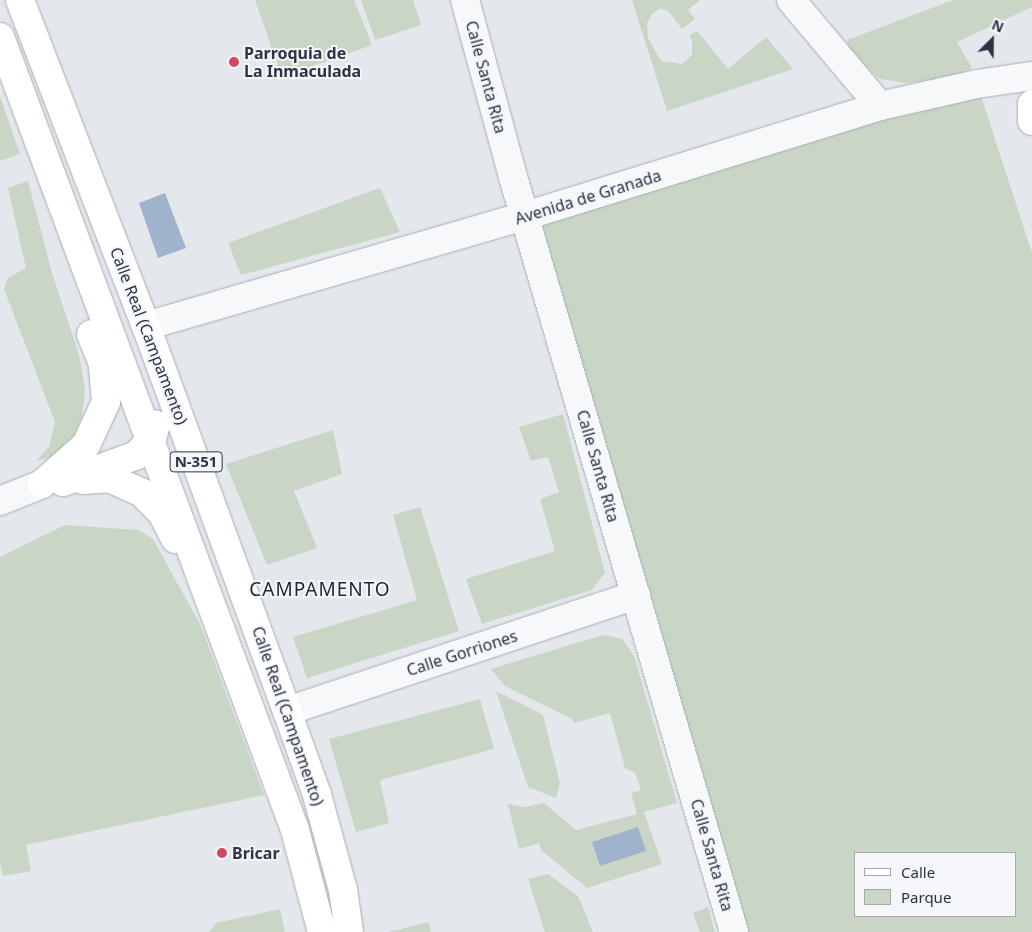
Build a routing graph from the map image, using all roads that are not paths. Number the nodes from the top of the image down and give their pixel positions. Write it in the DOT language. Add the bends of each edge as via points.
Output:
graph roads {
  1 [pos="12,0"];
  2 [pos="20,0"];
  3 [pos="465,0"];
  4 [pos="791,0"];
  5 [pos="0,37"];
  6 [pos="1032,76"];
  7 [pos="1032,104"];
  8 [pos="880,106"];
  9 [pos="1032,121"];
  10 [pos="525,216"];
  11 [pos="70,228"];
  12 [pos="146,326"];
  13 [pos="152,438"];
  14 [pos="55,478"];
  15 [pos="0,501"];
  16 [pos="636,595"];
  17 [pos="216,615"];
  18 [pos="287,711"];
  19 [pos="322,932"];
  20 [pos="350,932"];
  21 [pos="734,932"];
  1 -- 13 [label="main road" via="13,22 58,150 157,408 158,419"];
  2 -- 12 [label="main road, Calle Real (Campamento) / N-351"];
  3 -- 10 [label="street, Calle Santa Rita"];
  4 -- 8 [label="street"];
  5 -- 11 [label="main road, Calle Real (Campamento) / N-351"];
  6 -- 8 [label="street, Avenida de Granada" via="977,84"];
  7 -- 9 [label="main road"];
  8 -- 10 [label="street, Avenida de Granada"];
  10 -- 12 [label="street, Avenida de Granada"];
  10 -- 16 [label="street, Calle Santa Rita"];
  11 -- 13 [label="main road, Calle Real (Campamento) / N-351"];
  11 -- 14 [label="main road" via="72,269 107,383 106,402 93,434"];
  12 -- 18 [label="main road, Calle Real (Campamento) / N-351"];
  13 -- 14 [label="main road" via="129,440"];
  13 -- 17 [label="main road, Calle Real (Campamento) / N-351"];
  13 -- 18 [label="main road" via="164,440 172,450 261,687"];
  14 -- 15 [label="street"];
  14 -- 17 [label="main road" via="109,478 142,494 162,513"];
  16 -- 18 [label="street, Calle Gorriones"];
  16 -- 21 [label="street, Calle Santa Rita"];
  17 -- 19 [label="main road, Calle Real (Campamento) / N-351" via="295,830"];
  18 -- 20 [label="main road, Calle Real (Campamento) / N-351" via="317,795 343,890"];
}
